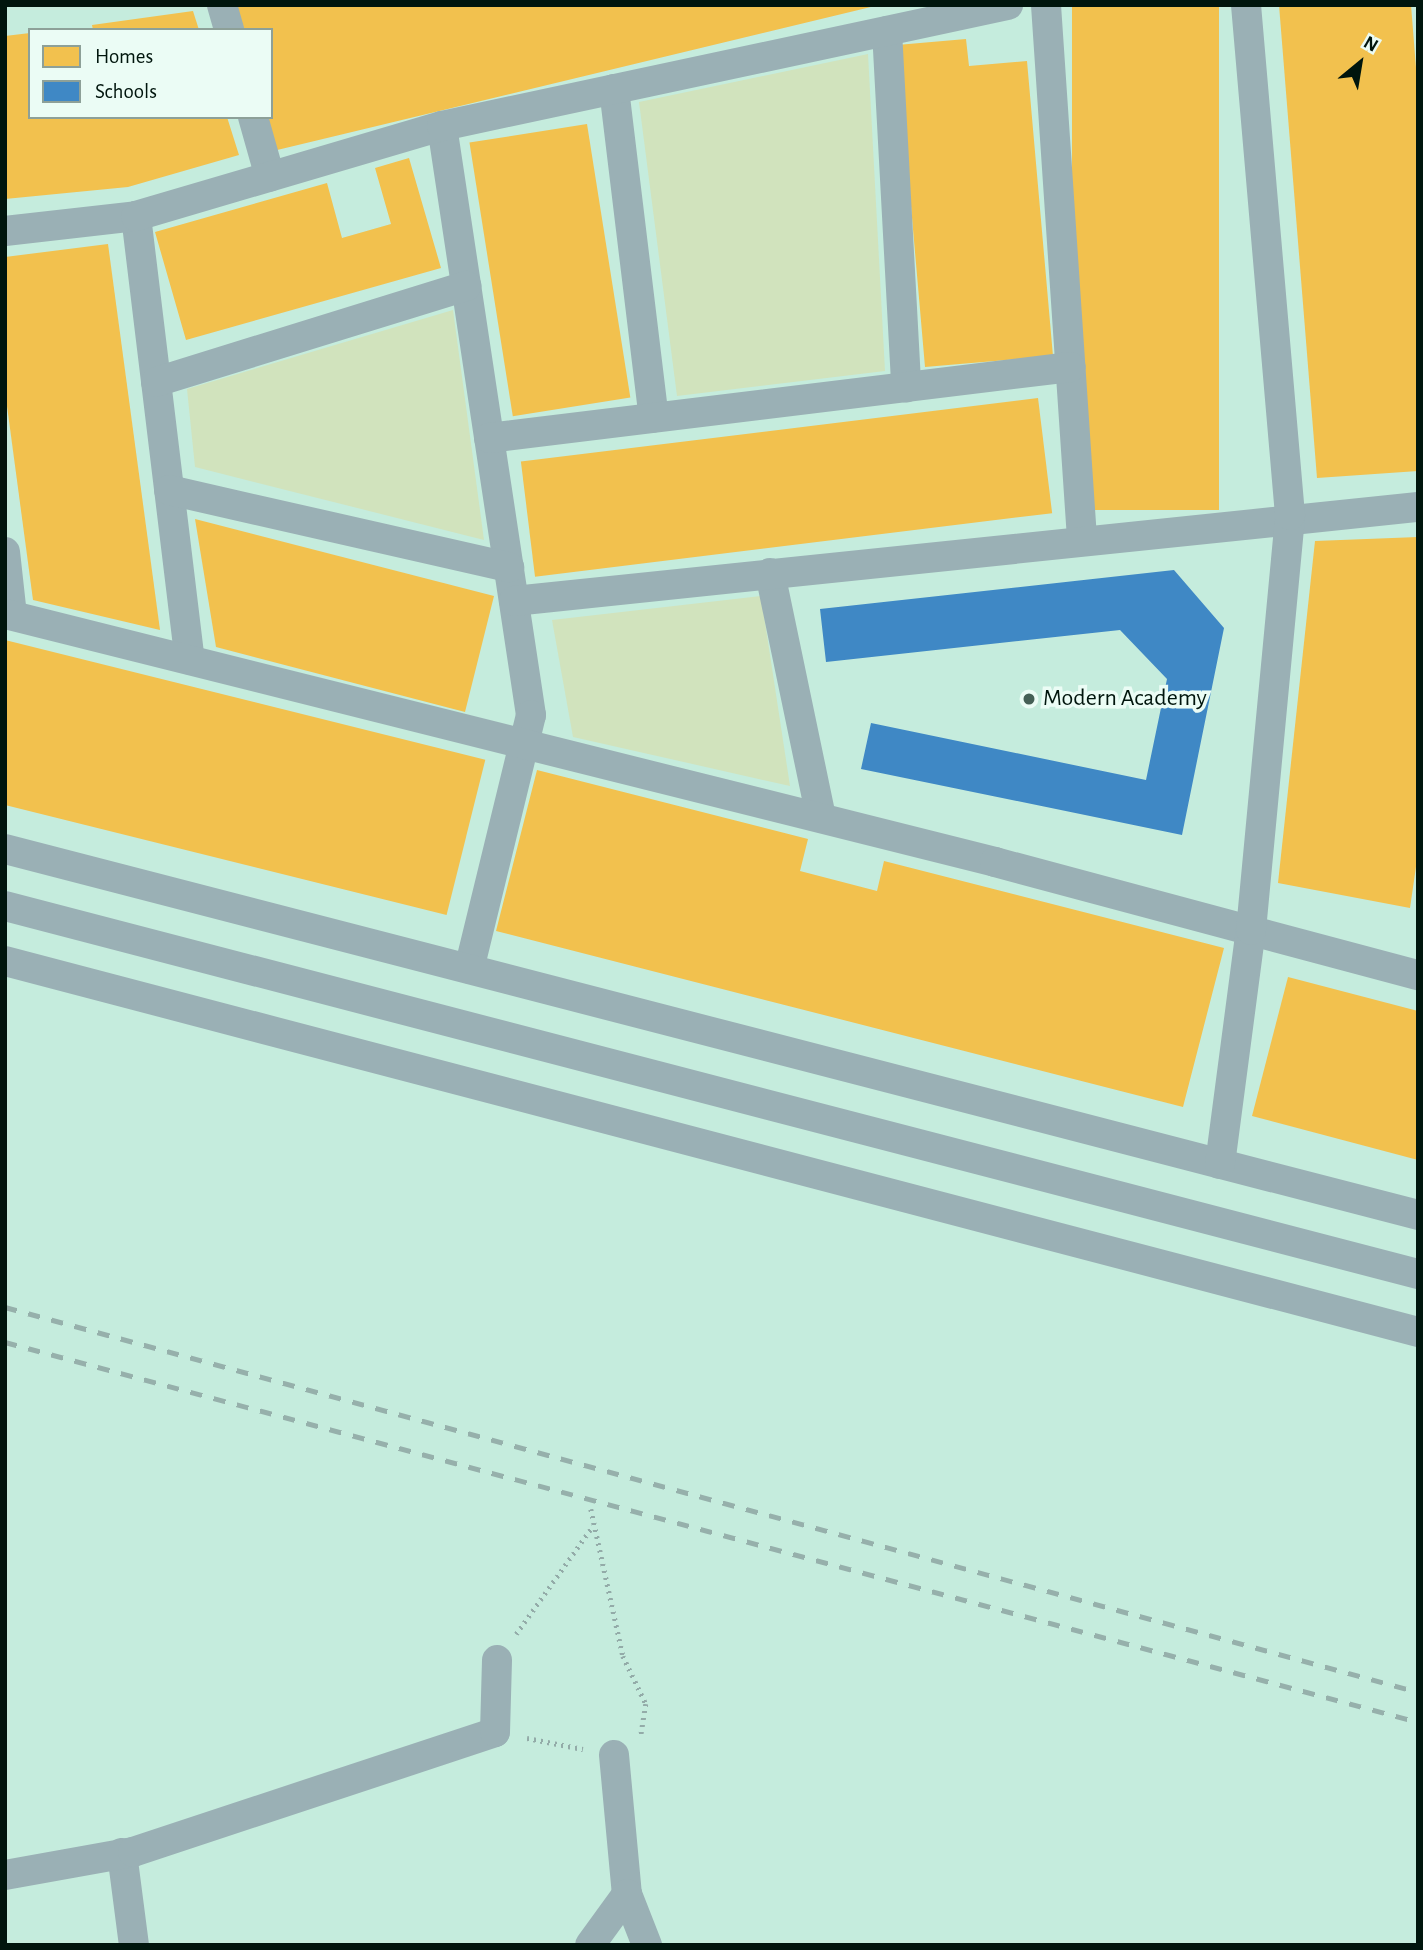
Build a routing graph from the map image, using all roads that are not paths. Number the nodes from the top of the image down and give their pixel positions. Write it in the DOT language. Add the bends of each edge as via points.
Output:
graph roads {
  1 [pos="222,5"];
  2 [pos="1008,5"];
  3 [pos="1046,5"];
  4 [pos="1246,5"];
  5 [pos="228,28"];
  6 [pos="887,31"];
  7 [pos="614,89"];
  8 [pos="254,119"];
  9 [pos="442,126"];
  10 [pos="270,177"];
  11 [pos="136,216"];
  12 [pos="5,231"];
  13 [pos="466,286"];
  14 [pos="1071,367"];
  15 [pos="156,382"];
  16 [pos="906,387"];
  17 [pos="654,418"];
  18 [pos="489,438"];
  19 [pos="169,490"];
  20 [pos="1418,507"];
  21 [pos="1290,515"];
  22 [pos="1082,538"];
  23 [pos="5,552"];
  24 [pos="509,567"];
  25 [pos="770,573"];
  26 [pos="514,601"];
  27 [pos="9,615"];
  28 [pos="190,660"];
  29 [pos="526,745"];
  30 [pos="821,818"];
  31 [pos="5,849"];
  32 [pos="5,906"];
  33 [pos="1251,930"];
  34 [pos="5,961"];
  35 [pos="469,969"];
  36 [pos="1418,975"];
  37 [pos="1220,1164"];
  38 [pos="1418,1215"];
  39 [pos="1418,1274"];
  40 [pos="1418,1332"];
  41 [pos="497,1660"];
  42 [pos="614,1755"];
  43 [pos="122,1853"];
  44 [pos="5,1874"];
  45 [pos="626,1894"];
  46 [pos="134,1945"];
  47 [pos="590,1945"];
  48 [pos="647,1945"];
  1 -- 5 [label="street"];
  2 -- 6 [label="street"];
  3 -- 14 [label="street"];
  4 -- 21 [label="street"];
  6 -- 7 [label="street"];
  6 -- 16 [label="street"];
  7 -- 9 [label="street"];
  7 -- 17 [label="street"];
  8 -- 10 [label="street"];
  9 -- 10 [label="street"];
  9 -- 13 [label="street"];
  10 -- 11 [label="street"];
  11 -- 12 [label="street"];
  11 -- 15 [label="street"];
  13 -- 15 [label="street"];
  13 -- 18 [label="street"];
  14 -- 16 [label="street"];
  14 -- 22 [label="street"];
  15 -- 19 [label="street"];
  16 -- 17 [label="street"];
  17 -- 18 [label="street"];
  18 -- 24 [label="street"];
  19 -- 24 [label="street"];
  19 -- 28 [label="street"];
  20 -- 21 [label="street"];
  21 -- 22 [label="street"];
  21 -- 33 [label="street"];
  22 -- 25 [label="street"];
  23 -- 27 [label="street"];
  24 -- 26 [label="street"];
  25 -- 26 [label="street"];
  25 -- 30 [label="street"];
  26 -- 29 [label="street" via="531,715"];
  27 -- 28 [label="street"];
  28 -- 29 [label="street"];
  29 -- 30 [label="street"];
  29 -- 35 [label="street"];
  30 -- 33 [label="street"];
  31 -- 35 [label="street"];
  32 -- 39 [label="street"];
  33 -- 36 [label="street"];
  33 -- 37 [label="street"];
  34 -- 40 [label="street"];
  35 -- 37 [label="street"];
  37 -- 38 [label="street"];
  41 -- 43 [label="street" via="495,1732"];
  42 -- 45 [label="street"];
  43 -- 44 [label="street"];
  43 -- 46 [label="street"];
  45 -- 47 [label="street"];
  45 -- 48 [label="street"];
}
